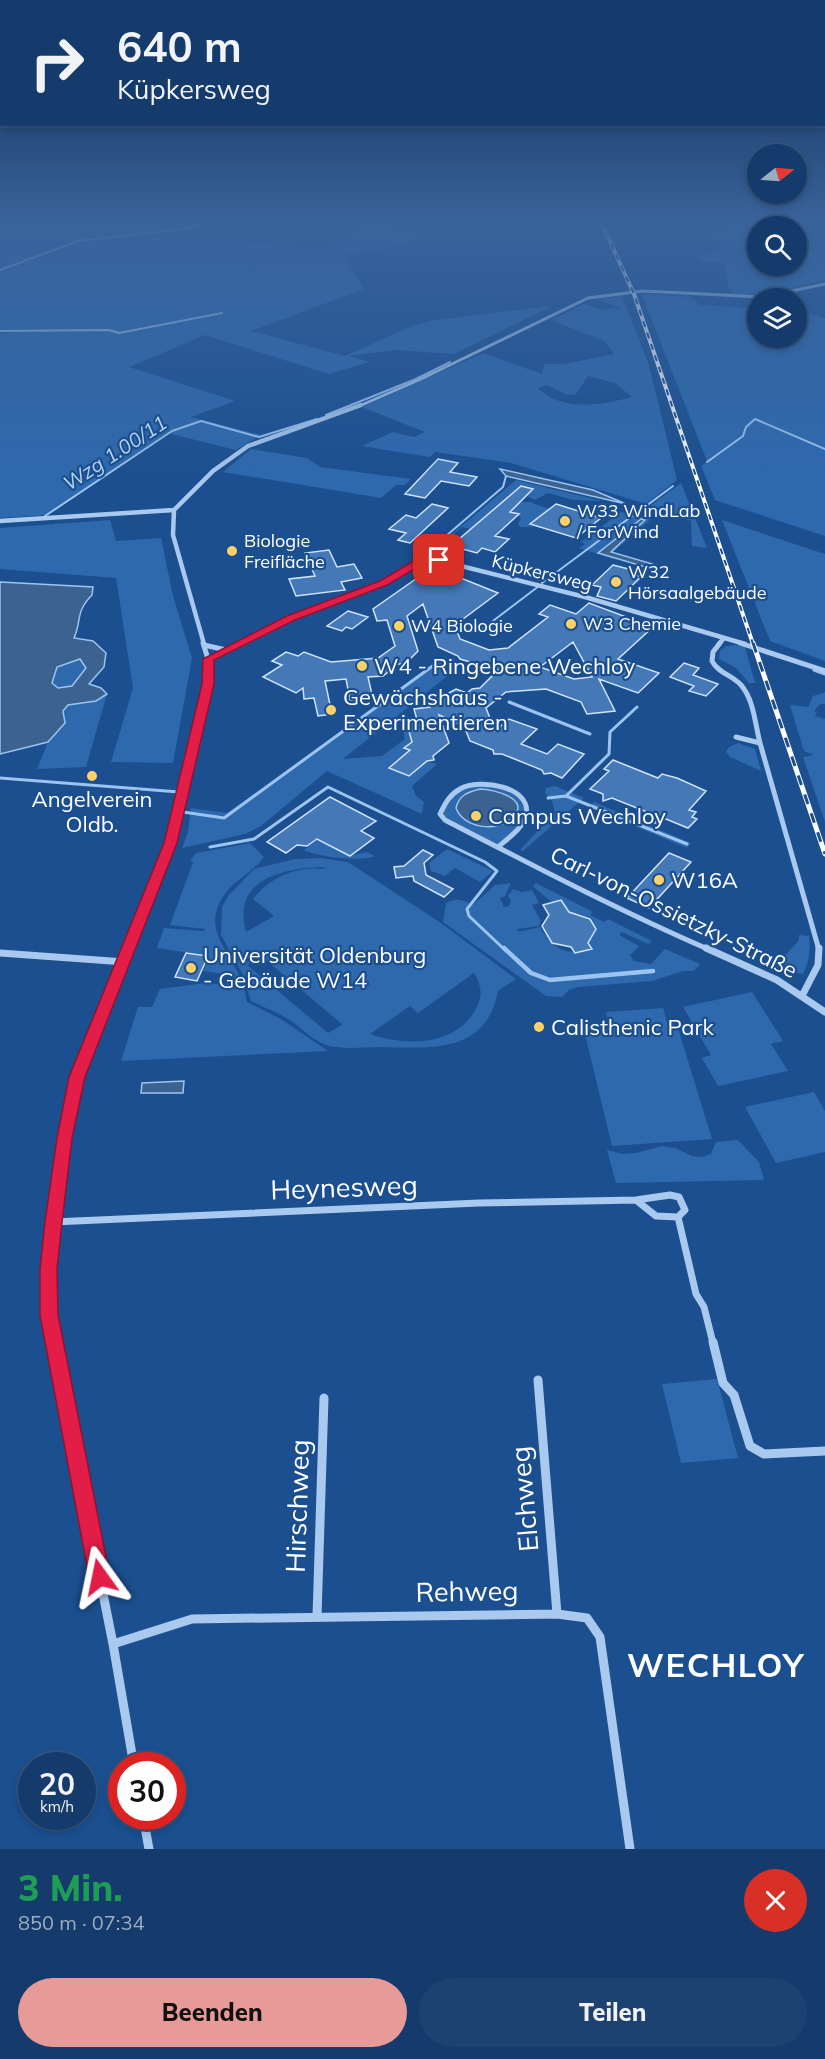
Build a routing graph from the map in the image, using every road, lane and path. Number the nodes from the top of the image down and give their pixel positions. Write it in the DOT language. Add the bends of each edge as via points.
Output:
graph roads {
  1 [pos="567,308"];
  2 [pos="174,510"];
  3 [pos="0,521"];
  4 [pos="724,638"];
  5 [pos="204,645"];
  6 [pos="226,650"];
  7 [pos="208,659"];
  8 [pos="825,671"];
  9 [pos="736,737"];
  10 [pos="760,743"];
  11 [pos="498,847"];
  12 [pos="0,954"];
  13 [pos="125,962"];
  14 [pos="803,994"];
  15 [pos="825,1011"];
  16 [pos="636,1200"];
  17 [pos="678,1217"];
  18 [pos="53,1222"];
  19 [pos="538,1380"];
  20 [pos="324,1398"];
  21 [pos="825,1451"];
  22 [pos="557,1614"];
  23 [pos="317,1616"];
  24 [pos="113,1644"];
  25 [pos="132,1752"];
  26 [pos="146,1830"];
  27 [pos="149,1849"];
  28 [pos="630,1849"];
  1 -- 2 [label="street" via="359,406 248,446 213,471"];
  2 -- 3 [label="street"];
  2 -- 5 [label="street" via="172,535"];
  4 -- 6 [label="street, Küpkersweg" via="528,582 431,559"];
  4 -- 8 [label="street, Küpkersweg"];
  4 -- 10 [label="street, Carl-von-Ossietzky-Straße" via="711,660 746,692"];
  5 -- 6 [label="street"];
  5 -- 7 [label="street"];
  6 -- 7 [label="street, Küpkersweg"];
  7 -- 13 [label="street" via="208,684 171,843"];
  9 -- 10 [label="street"];
  10 -- 14 [label="street, Carl-von-Ossietzky-Straße" via="819,949 818,965"];
  11 -- 11 [label="street, Carl-von-Ossietzky-Straße" via="527,814 518,795 506,787 479,783 448,794 440,814 445,820"];
  11 -- 14 [label="street, Carl-von-Ossietzky-Straße"];
  12 -- 13 [label="street"];
  13 -- 18 [label="street" via="77,1077"];
  14 -- 15 [label="street, Carl-von-Ossietzky-Straße"];
  16 -- 17 [label="street" via="656,1216"];
  16 -- 17 [label="street, Heynesweg" via="647,1196 679,1197 684,1210"];
  16 -- 18 [label="street, Heynesweg"];
  17 -- 21 [label="street" via="723,1383 734,1395 750,1446 764,1454"];
  18 -- 24 [label="street" via="49,1315"];
  19 -- 22 [label="street, Elchweg"];
  20 -- 23 [label="street, Hirschweg"];
  22 -- 23 [label="street, Rehweg"];
  22 -- 28 [label="street, Rehweg" via="588,1618 600,1637"];
  23 -- 24 [label="street, Rehweg" via="192,1619"];
  24 -- 25 [label="street"];
  26 -- 27 [label="street"];
}
